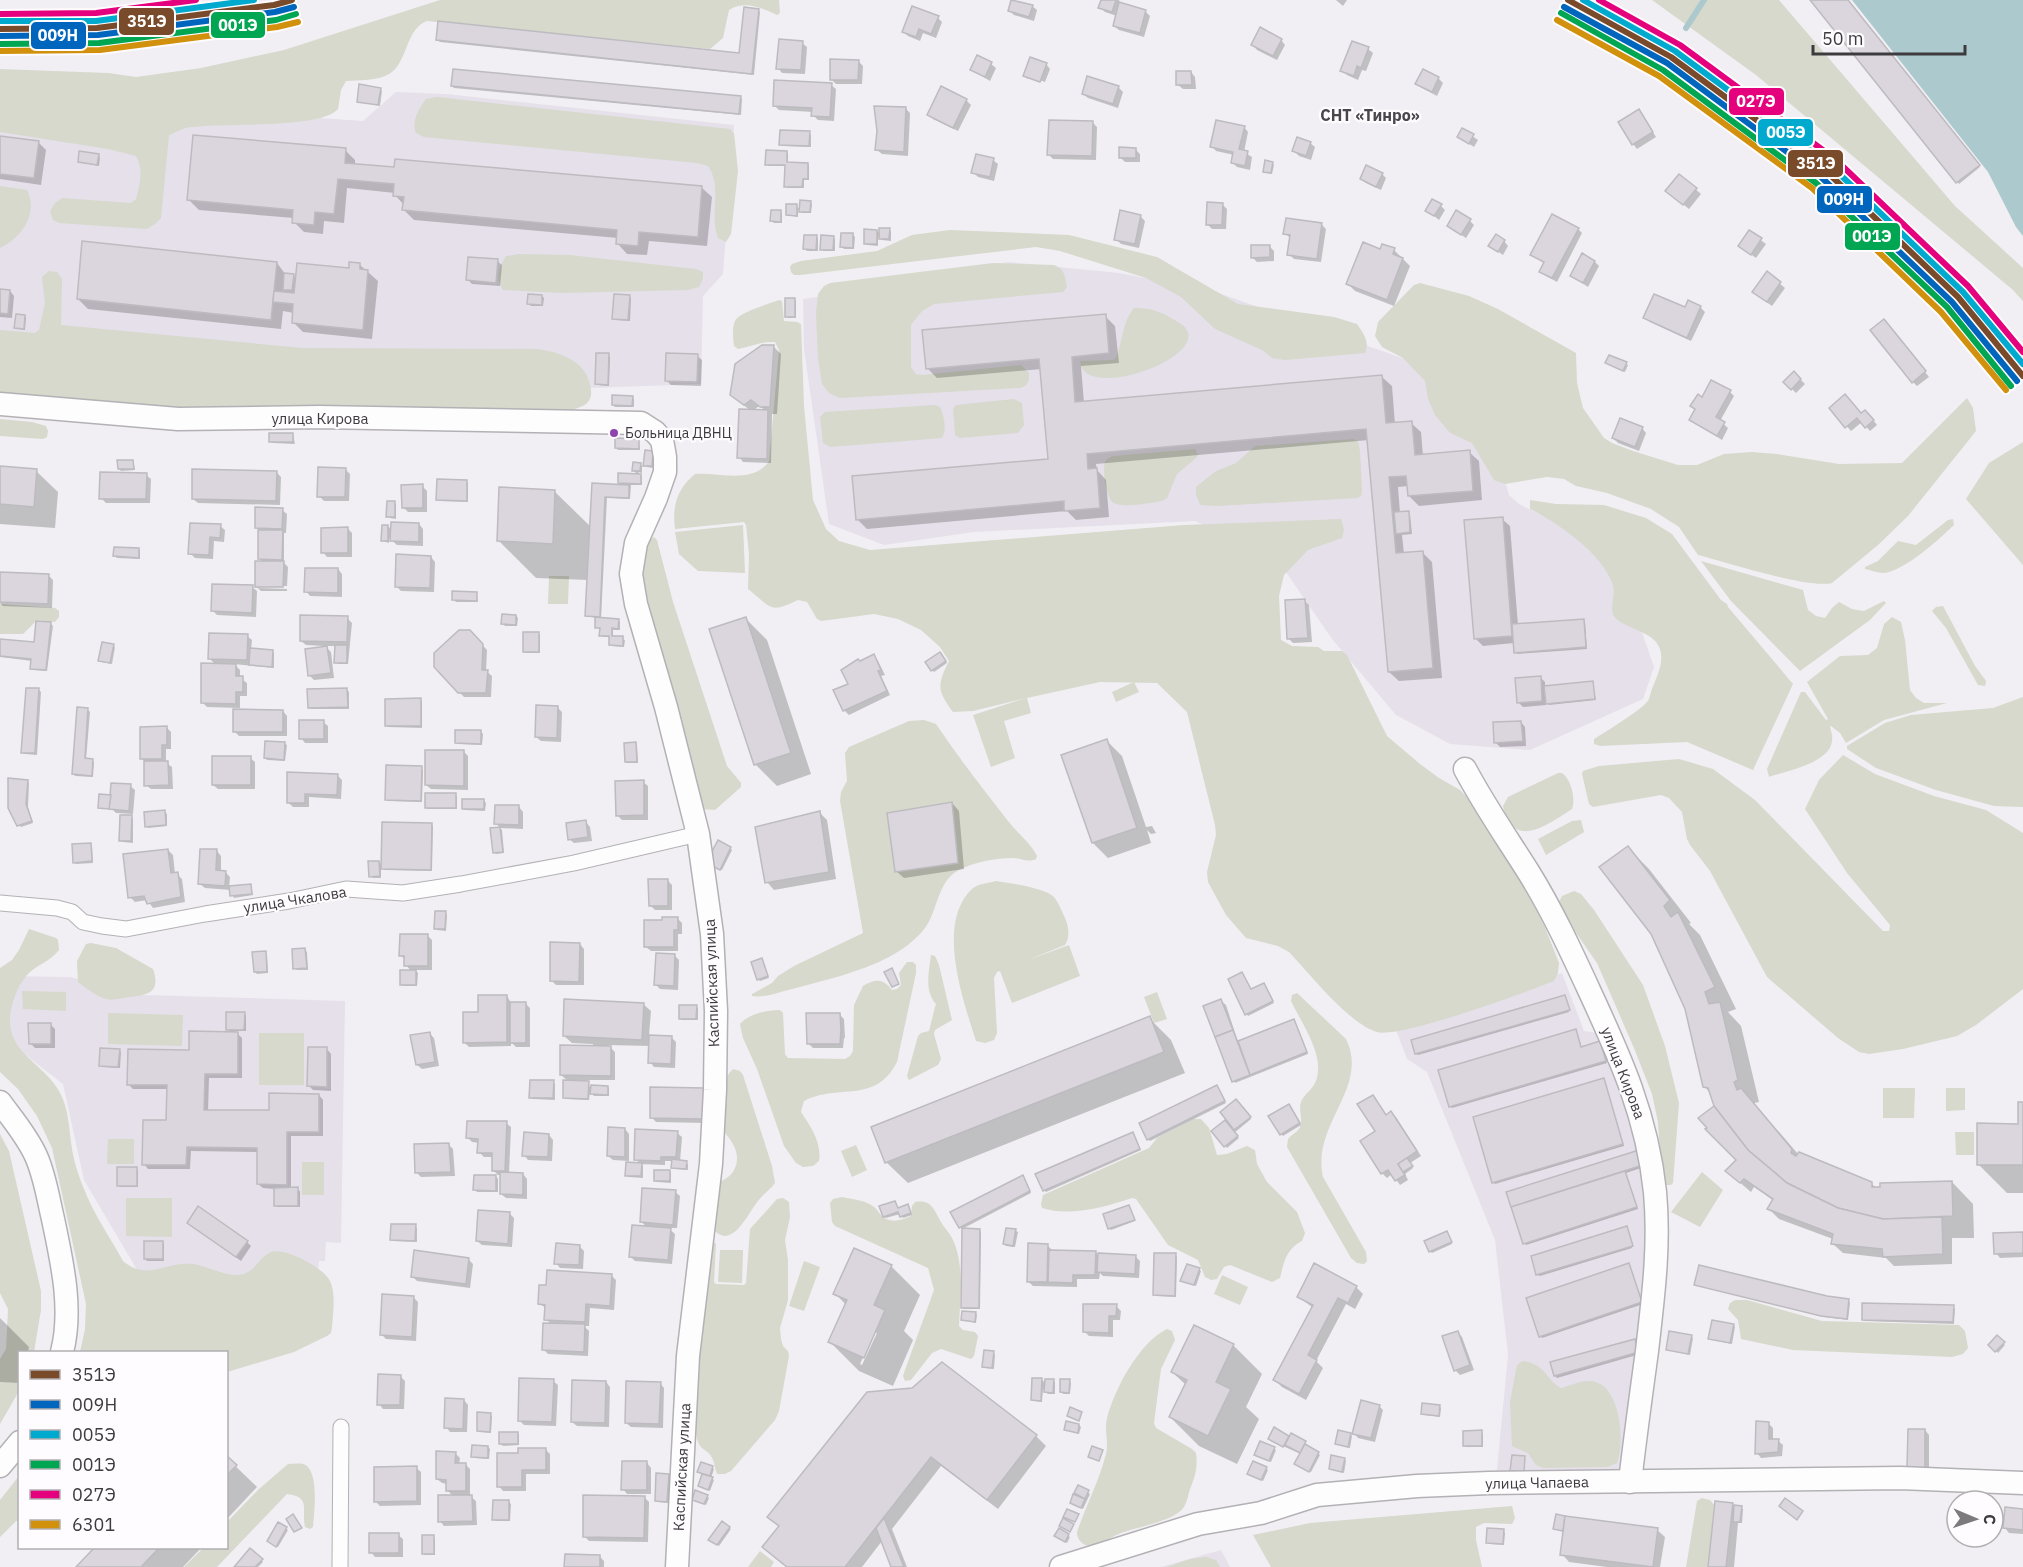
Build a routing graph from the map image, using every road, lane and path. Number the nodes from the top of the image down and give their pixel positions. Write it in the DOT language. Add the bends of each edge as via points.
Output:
graph roads {
  1 [pos="0,404"];
  2 [pos="641,423"];
  3 [pos="1465,769"];
  4 [pos="698,834"];
  5 [pos="0,903"];
  6 [pos="0,1102"];
  7 [pos="62,1351"];
  8 [pos="341,1427"];
  9 [pos="18,1444"];
  10 [pos="0,1466"];
  11 [pos="1630,1482"];
  12 [pos="2023,1483"];
  13 [pos="340,1567"];
  14 [pos="677,1567"];
  15 [pos="1061,1567"];
  1 -- 2 [label="street, улица Кирова" via="178,419 320,417"];
  2 -- 4 [label="street, Каспийская улица" via="662,440 665,471 636,543 631,574"];
  3 -- 11 [label="street, улица Кирова" via="1570,949 1620,1057 1645,1131 1655,1194 1657,1246"];
  4 -- 5 [label="street, улица Чкалова" via="461,884 403,893 346,889 126,929 83,922 72,912 57,908"];
  4 -- 14 [label="street, Каспийская улица" via="712,934 715,1090 711,1164 688,1365"];
  6 -- 7 [label="street" via="28,1140 45,1183 66,1295"];
  8 -- 13 [label="street"];
  9 -- 10 [label="street"];
  11 -- 12 [label="street, улица Чапаева" via="1900,1478"];
  11 -- 15 [label="street, улица Чапаева" via="1441,1485 1317,1496 1261,1513 1198,1524"];
}
